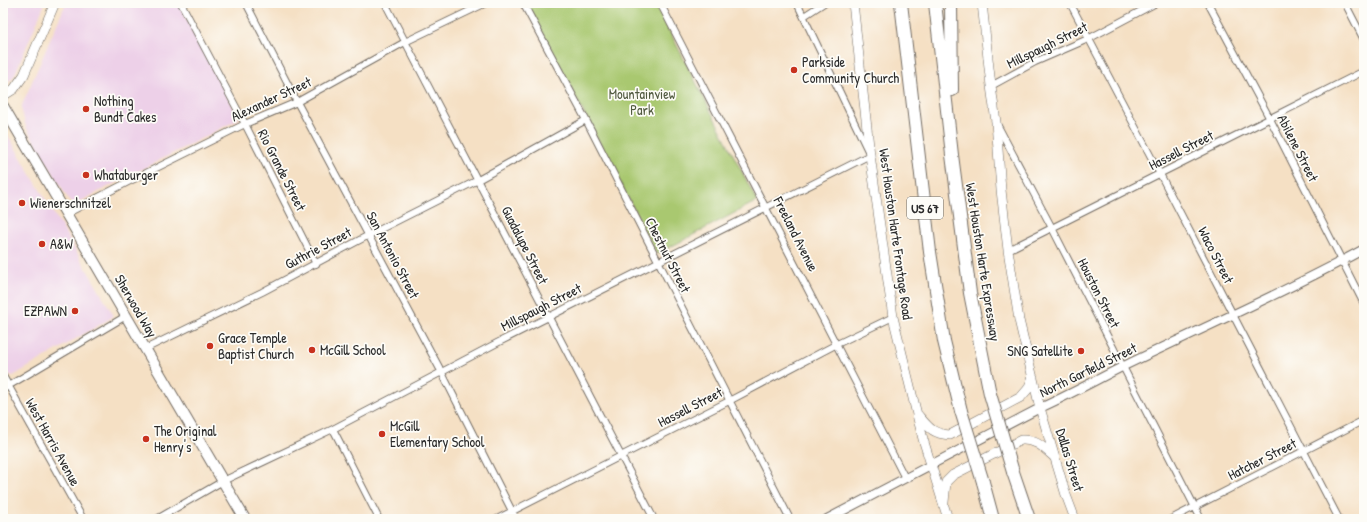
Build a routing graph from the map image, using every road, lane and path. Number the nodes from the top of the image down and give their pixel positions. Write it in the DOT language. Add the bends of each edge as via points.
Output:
graph roads {
  1 [pos="55,3"];
  2 [pos="181,3"];
  3 [pos="246,3"];
  4 [pos="385,3"];
  5 [pos="486,3"];
  6 [pos="523,3"];
  7 [pos="660,3"];
  8 [pos="797,3"];
  9 [pos="824,3"];
  10 [pos="854,3"];
  11 [pos="894,3"];
  12 [pos="901,3"];
  13 [pos="935,3"];
  14 [pos="951,3"];
  15 [pos="982,3"];
  16 [pos="1070,3"];
  17 [pos="1156,3"];
  18 [pos="1208,3"];
  19 [pos="1345,3"];
  20 [pos="804,16"];
  21 [pos="1088,39"];
  22 [pos="1364,40"];
  23 [pos="405,42"];
  24 [pos="1364,71"];
  25 [pos="990,86"];
  26 [pos="3,96"];
  27 [pos="297,102"];
  28 [pos="3,106"];
  29 [pos="1270,119"];
  30 [pos="586,120"];
  31 [pos="996,122"];
  32 [pos="245,124"];
  33 [pos="916,135"];
  34 [pos="870,155"];
  35 [pos="952,155"];
  36 [pos="1160,174"];
  37 [pos="478,180"];
  38 [pos="766,206"];
  39 [pos="66,214"];
  40 [pos="1052,228"];
  41 [pos="369,235"];
  42 [pos="1364,249"];
  43 [pos="1008,250"];
  44 [pos="657,261"];
  45 [pos="1341,262"];
  46 [pos="316,264"];
  47 [pos="1364,304"];
  48 [pos="126,316"];
  49 [pos="1233,316"];
  50 [pos="548,317"];
  51 [pos="893,317"];
  52 [pos="837,344"];
  53 [pos="144,349"];
  54 [pos="1123,366"];
  55 [pos="441,371"];
  56 [pos="3,376"];
  57 [pos="1033,377"];
  58 [pos="6,387"];
  59 [pos="729,401"];
  60 [pos="1040,408"];
  61 [pos="917,414"];
  62 [pos="1364,420"];
  63 [pos="333,429"];
  64 [pos="1304,450"];
  65 [pos="621,456"];
  66 [pos="1055,458"];
  67 [pos="931,465"];
  68 [pos="906,478"];
  69 [pos="223,481"];
  70 [pos="1195,507"];
  71 [pos="944,508"];
  72 [pos="512,512"];
  73 [pos="82,519"];
  74 [pos="157,519"];
  75 [pos="244,519"];
  76 [pos="379,519"];
  77 [pos="497,519"];
  78 [pos="516,519"];
  79 [pos="654,519"];
  80 [pos="790,519"];
  81 [pos="827,519"];
  82 [pos="948,519"];
  83 [pos="993,519"];
  84 [pos="1029,519"];
  85 [pos="1075,519"];
  86 [pos="1171,519"];
  87 [pos="1201,519"];
  88 [pos="1339,519"];
  1 -- 26 [label="main road" via="24,75 14,88"];
  2 -- 32 [label="street, Rio Grande Street"];
  3 -- 27 [label="street, San Antonio Street"];
  4 -- 23 [label="street, Guadalupe Street"];
  5 -- 23 [label="street, Alexander Street"];
  6 -- 30 [label="street, Chestnut Street"];
  7 -- 38 [label="street, Freeland Avenue"];
  8 -- 20 [label="street"];
  9 -- 20 [label="street"];
  10 -- 34 [label="main road, West Houston Harte Frontage Road"];
  11 -- 33 [label="highway"];
  12 -- 33 [label="highway, US 67"];
  13 -- 35 [label="highway, West Houston Harte Expressway / US 67"];
  14 -- 35 [label="highway"];
  15 -- 25 [label="main road"];
  16 -- 21 [label="street, Waco Street"];
  17 -- 21 [label="street, Millspaugh Street"];
  18 -- 29 [label="street, Abilene Street"];
  19 -- 22 [label="street"];
  20 -- 34 [label="street"];
  21 -- 25 [label="street, Millspaugh Street" via="1035,62"];
  21 -- 36 [label="street, Waco Street"];
  23 -- 27 [label="street, Alexander Street"];
  23 -- 37 [label="street, Guadalupe Street"];
  24 -- 29 [label="street, Hassell Street"];
  25 -- 31 [label="main road"];
  27 -- 32 [label="street, Alexander Street"];
  27 -- 41 [label="street, San Antonio Street"];
  28 -- 39 [label="main road, Sherwood Way"];
  29 -- 36 [label="street, Hassell Street"];
  29 -- 45 [label="street, Abilene Street"];
  30 -- 37 [label="street, Guthrie Street"];
  30 -- 44 [label="street, Chestnut Street"];
  31 -- 40 [label="street, Houston Street"];
  31 -- 43 [label="main road"];
  32 -- 39 [label="street, Alexander Street"];
  32 -- 46 [label="street, Rio Grande Street"];
  33 -- 83 [label="highway, US 67, bridge" via="944,342"];
  34 -- 38 [label="street, Millspaugh Street"];
  34 -- 51 [label="main road, West Houston Harte Frontage Road"];
  35 -- 84 [label="highway, West Houston Harte Expressway / US 67, bridge" via="970,293 990,394 1012,472"];
  36 -- 40 [label="street, Hassell Street"];
  36 -- 49 [label="street, Waco Street"];
  37 -- 41 [label="street, Guthrie Street"];
  37 -- 50 [label="street, Guadalupe Street"];
  38 -- 44 [label="street, Millspaugh Street"];
  38 -- 52 [label="street, Freeland Avenue"];
  39 -- 48 [label="main road, Sherwood Way"];
  40 -- 43 [label="street, Hassell Street"];
  40 -- 54 [label="street, Houston Street"];
  41 -- 46 [label="street, Guthrie Street"];
  41 -- 55 [label="street, San Antonio Street"];
  42 -- 45 [label="street, North Garfield Street"];
  43 -- 57 [label="main road" via="1019,320"];
  44 -- 50 [label="street, Millspaugh Street"];
  44 -- 59 [label="street, Chestnut Street"];
  45 -- 47 [label="street, Abilene Street"];
  45 -- 49 [label="street, North Garfield Street"];
  46 -- 53 [label="street, Guthrie Street"];
  48 -- 53 [label="main road, Sherwood Way"];
  48 -- 58 [label="street"];
  49 -- 54 [label="street, North Garfield Street"];
  49 -- 64 [label="street, Waco Street"];
  50 -- 55 [label="street, Millspaugh Street"];
  50 -- 65 [label="street, Guadalupe Street"];
  51 -- 52 [label="street, Hassell Street"];
  51 -- 61 [label="main road, West Houston Harte Frontage Road"];
  52 -- 59 [label="street, Hassell Street"];
  52 -- 68 [label="street, Freeland Avenue"];
  53 -- 69 [label="main road, Sherwood Way"];
  54 -- 60 [label="street, North Garfield Street"];
  54 -- 70 [label="street, Houston Street"];
  55 -- 63 [label="street, Millspaugh Street"];
  55 -- 72 [label="street, San Antonio Street"];
  56 -- 58 [label="street, West Harris Avenue"];
  57 -- 60 [label="main road"];
  57 -- 61 [label="main road" via="1021,397 950,435 938,434"];
  58 -- 73 [label="street, West Harris Avenue"];
  59 -- 65 [label="street, Hassell Street"];
  59 -- 80 [label="street, Chestnut Street"];
  60 -- 66 [label="main road, Dallas Street"];
  60 -- 67 [label="street, North Garfield Street"];
  61 -- 67 [label="main road, West Houston Harte Frontage Road"];
  62 -- 64 [label="street, Hatcher Street"];
  63 -- 69 [label="street, Millspaugh Street"];
  63 -- 76 [label="street"];
  64 -- 70 [label="street, Hatcher Street"];
  64 -- 88 [label="street, Waco Street"];
  65 -- 72 [label="street, Hassell Street"];
  65 -- 79 [label="street, Guadalupe Street"];
  66 -- 71 [label="main road" via="1037,442 1021,440 953,475 946,482"];
  66 -- 85 [label="main road, Dallas Street"];
  67 -- 68 [label="street, North Garfield Street"];
  67 -- 71 [label="main road"];
  68 -- 81 [label="street, North Garfield Street"];
  69 -- 74 [label="street, Millspaugh Street"];
  69 -- 75 [label="main road, Sherwood Way"];
  70 -- 86 [label="street, Hatcher Street"];
  70 -- 87 [label="street, Houston Street"];
  71 -- 82 [label="main road"];
  72 -- 77 [label="street, Hassell Street"];
  72 -- 78 [label="street, San Antonio Street"];
}
